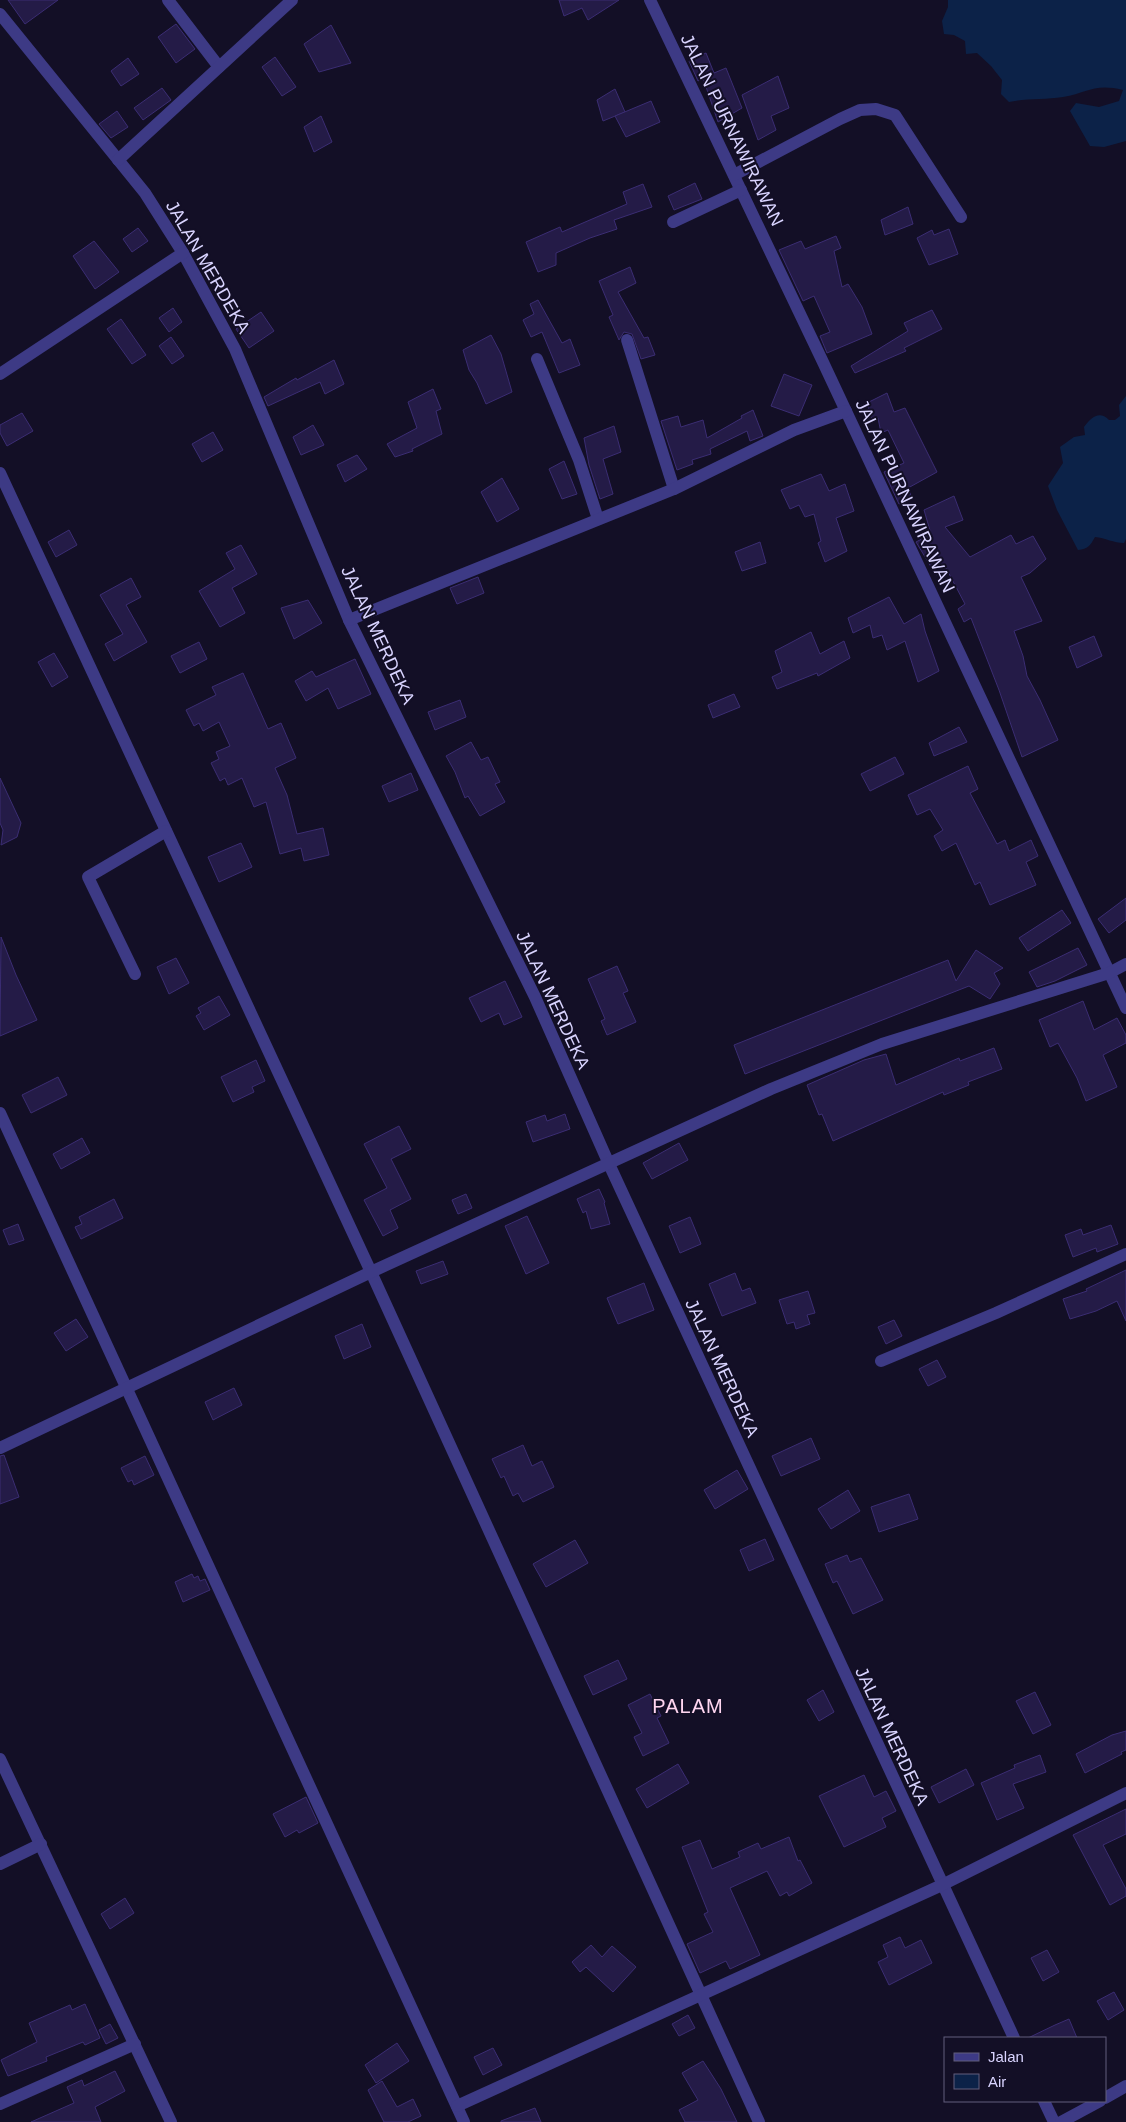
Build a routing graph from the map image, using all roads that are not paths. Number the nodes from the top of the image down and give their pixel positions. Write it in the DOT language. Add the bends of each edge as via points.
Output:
graph roads {
  1 [pos="168,0"];
  2 [pos="292,0"];
  3 [pos="650,0"];
  4 [pos="0,14"];
  5 [pos="218,67"];
  6 [pos="118,160"];
  7 [pos="734,175"];
  8 [pos="741,190"];
  9 [pos="961,217"];
  10 [pos="673,222"];
  11 [pos="183,253"];
  12 [pos="627,340"];
  13 [pos="537,359"];
  14 [pos="0,374"];
  15 [pos="846,411"];
  16 [pos="0,474"];
  17 [pos="674,489"];
  18 [pos="598,519"];
  19 [pos="349,620"];
  20 [pos="166,831"];
  21 [pos="1126,964"];
  22 [pos="1110,973"];
  23 [pos="135,974"];
  24 [pos="1126,1008"];
  25 [pos="0,1112"];
  26 [pos="609,1164"];
  27 [pos="1126,1254"];
  28 [pos="370,1272"];
  29 [pos="881,1361"];
  30 [pos="128,1388"];
  31 [pos="0,1448"];
  32 [pos="0,1759"];
  33 [pos="1126,1793"];
  34 [pos="40,1844"];
  35 [pos="0,1864"];
  36 [pos="942,1885"];
  37 [pos="700,1997"];
  38 [pos="1014,2037"];
  39 [pos="135,2044"];
  40 [pos="1126,2086"];
  41 [pos="1106,2097"];
  42 [pos="1044,2102"];
  43 [pos="1098,2102"];
  44 [pos="0,2104"];
  45 [pos="457,2106"];
  46 [pos="171,2122"];
  47 [pos="464,2122"];
  48 [pos="759,2122"];
  49 [pos="1054,2122"];
  50 [pos="1061,2122"];
  1 -- 5 [label="street"];
  2 -- 5 [label="street"];
  3 -- 7 [label="street, JALAN PURNAWIRAWAN"];
  4 -- 6 [label="street, JALAN MERDEKA"];
  5 -- 6 [label="street"];
  6 -- 11 [label="street, JALAN MERDEKA" via="145,193"];
  7 -- 8 [label="street, JALAN PURNAWIRAWAN"];
  7 -- 9 [label="street" via="860,110 884,110 895,115"];
  8 -- 10 [label="street"];
  8 -- 15 [label="street, JALAN PURNAWIRAWAN"];
  11 -- 14 [label="street"];
  11 -- 19 [label="street, JALAN MERDEKA" via="235,349"];
  12 -- 17 [label="street"];
  13 -- 18 [label="street" via="579,460"];
  15 -- 17 [label="street" via="794,430"];
  15 -- 22 [label="street, JALAN PURNAWIRAWAN"];
  16 -- 20 [label="street"];
  17 -- 18 [label="street"];
  18 -- 19 [label="street"];
  19 -- 26 [label="street, JALAN MERDEKA" via="534,998"];
  20 -- 23 [label="street" via="88,877"];
  20 -- 28 [label="street"];
  21 -- 22 [label="street"];
  22 -- 24 [label="street, JALAN PURNAWIRAWAN"];
  22 -- 26 [label="street" via="882,1044 771,1089"];
  25 -- 30 [label="street"];
  26 -- 28 [label="street"];
  26 -- 36 [label="street, JALAN MERDEKA"];
  27 -- 29 [label="street"];
  28 -- 30 [label="street"];
  28 -- 37 [label="street"];
  30 -- 31 [label="street"];
  30 -- 45 [label="street"];
  32 -- 34 [label="street"];
  33 -- 36 [label="street"];
  34 -- 35 [label="street"];
  34 -- 39 [label="street"];
  36 -- 37 [label="street"];
  36 -- 38 [label="street, JALAN MERDEKA"];
  37 -- 45 [label="street"];
  37 -- 48 [label="street"];
  39 -- 44 [label="street"];
  39 -- 46 [label="street"];
  40 -- 41 [label="street"];
  42 -- 49 [label="street"];
  43 -- 50 [label="street"];
  45 -- 47 [label="street"];
}
